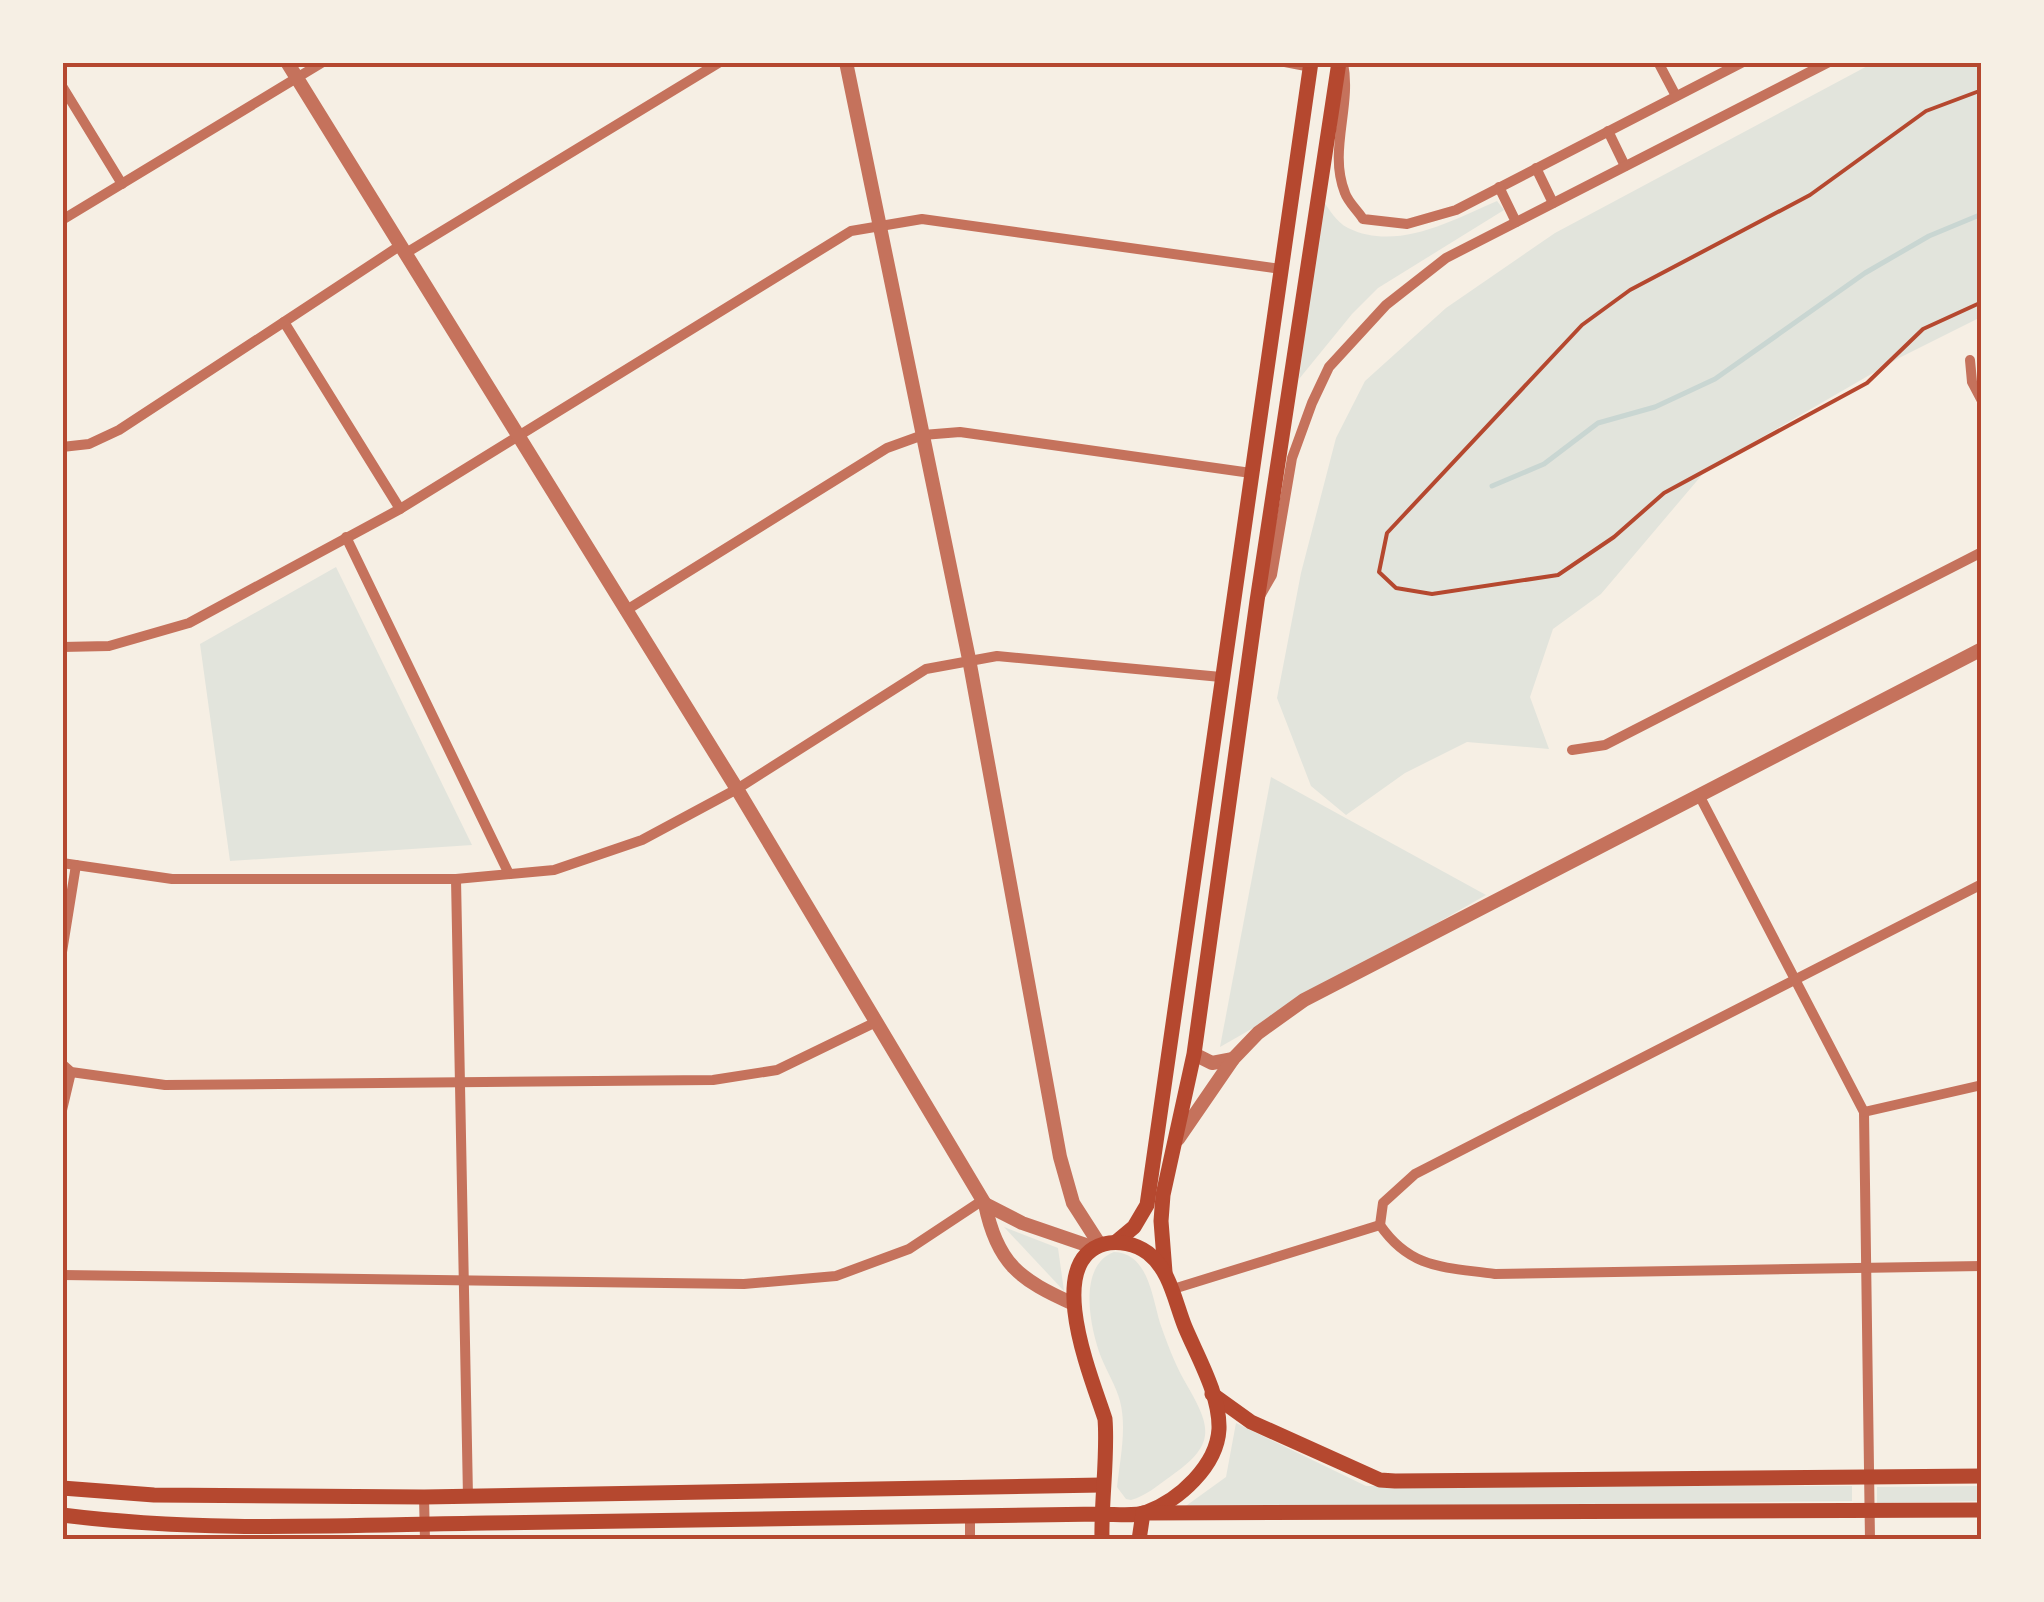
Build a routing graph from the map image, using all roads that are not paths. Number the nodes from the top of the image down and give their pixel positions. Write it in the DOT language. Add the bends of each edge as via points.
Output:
graph roads {
  1 [pos="286,62"];
  2 [pos="323,62"];
  3 [pos="720,62"];
  4 [pos="846,62"];
  5 [pos="1285,62"];
  6 [pos="1341,62"];
  7 [pos="1658,62"];
  8 [pos="1742,62"];
  9 [pos="1829,62"];
  10 [pos="1311,64"];
  11 [pos="296,79"];
  12 [pos="62,86"];
  13 [pos="1676,96"];
  14 [pos="1608,131"];
  15 [pos="1625,166"];
  16 [pos="1536,168"];
  17 [pos="122,184"];
  18 [pos="1499,188"];
  19 [pos="1553,203"];
  20 [pos="62,220"];
  21 [pos="1516,222"];
  22 [pos="880,225"];
  23 [pos="404,249"];
  24 [pos="1282,269"];
  25 [pos="284,322"];
  26 [pos="1970,360"];
  27 [pos="1982,401"];
  28 [pos="923,435"];
  29 [pos="518,439"];
  30 [pos="62,446"];
  31 [pos="1251,473"];
  32 [pos="400,509"];
  33 [pos="346,537"];
  34 [pos="1982,552"];
  35 [pos="1257,601"];
  36 [pos="625,611"];
  37 [pos="62,647"];
  38 [pos="1982,649"];
  39 [pos="970,659"];
  40 [pos="1221,676"];
  41 [pos="1572,750"];
  42 [pos="737,790"];
  43 [pos="1698,796"];
  44 [pos="62,863"];
  45 [pos="76,865"];
  46 [pos="509,874"];
  47 [pos="456,879"];
  48 [pos="1982,884"];
  49 [pos="62,952"];
  50 [pos="1797,978"];
  51 [pos="876,1022"];
  52 [pos="1194,1054"];
  53 [pos="1233,1059"];
  54 [pos="67,1068"];
  55 [pos="458,1082"];
  56 [pos="1982,1085"];
  57 [pos="62,1110"];
  58 [pos="1864,1112"];
  59 [pos="1178,1139"];
  60 [pos="984,1202"];
  61 [pos="1380,1225"];
  62 [pos="1104,1245"];
  63 [pos="1982,1266"];
  64 [pos="1866,1268"];
  65 [pos="1166,1272"];
  66 [pos="62,1275"];
  67 [pos="464,1282"];
  68 [pos="1170,1290"];
  69 [pos="1074,1304"];
  70 [pos="1212,1394"];
  71 [pos="1982,1476"];
  72 [pos="1868,1477"];
  73 [pos="1102,1485"];
  74 [pos="62,1488"];
  75 [pos="468,1497"];
  76 [pos="424,1498"];
  77 [pos="1982,1510"];
  78 [pos="1869,1512"];
  79 [pos="1101,1514"];
  80 [pos="1144,1514"];
  81 [pos="62,1515"];
  82 [pos="970,1516"];
  83 [pos="425,1532"];
  84 [pos="970,1540"];
  85 [pos="1102,1540"];
  86 [pos="1139,1540"];
  87 [pos="1870,1540"];
  1 -- 11 [label="street"];
  2 -- 11 [label="street"];
  3 -- 23 [label="street"];
  4 -- 22 [label="street"];
  5 -- 10 [label="street"];
  6 -- 18 [label="street" via="1347,82 1338,148 1345,193 1363,220 1407,224"];
  6 -- 35 [label="main road"];
  7 -- 13 [label="street"];
  8 -- 13 [label="street"];
  9 -- 15 [label="street"];
  10 -- 24 [label="main road"];
  11 -- 17 [label="street"];
  11 -- 23 [label="street"];
  12 -- 17 [label="street"];
  13 -- 14 [label="street"];
  14 -- 15 [label="street"];
  14 -- 16 [label="street"];
  15 -- 19 [label="street"];
  16 -- 18 [label="street"];
  16 -- 19 [label="street"];
  17 -- 20 [label="street"];
  18 -- 21 [label="street"];
  19 -- 21 [label="street"];
  21 -- 35 [label="street" via="1446,258 1386,305 1329,367 1292,458 1272,575"];
  22 -- 24 [label="street" via="922,219"];
  22 -- 28 [label="street"];
  22 -- 29 [label="street" via="851,232"];
  23 -- 25 [label="street"];
  23 -- 29 [label="street"];
  24 -- 31 [label="main road"];
  25 -- 30 [label="street" via="119,430 89,444"];
  25 -- 32 [label="street"];
  26 -- 27 [label="street"];
  28 -- 31 [label="street" via="960,432"];
  28 -- 36 [label="street" via="887,448"];
  28 -- 39 [label="street"];
  29 -- 32 [label="street"];
  29 -- 36 [label="street"];
  31 -- 40 [label="main road"];
  32 -- 33 [label="street"];
  33 -- 37 [label="street" via="189,623 109,646"];
  33 -- 46 [label="street"];
  34 -- 41 [label="street" via="1605,744"];
  35 -- 52 [label="main road"];
  36 -- 42 [label="street"];
  38 -- 43 [label="street"];
  39 -- 40 [label="street"];
  39 -- 42 [label="street" via="926,669"];
  39 -- 62 [label="street" via="1060,1157 1073,1203"];
  40 -- 62 [label="main road" via="1147,1205 1134,1227"];
  42 -- 46 [label="street" via="642,840 554,870"];
  42 -- 51 [label="street"];
  43 -- 50 [label="street"];
  43 -- 53 [label="street" via="1304,1000"];
  44 -- 45 [label="street"];
  45 -- 47 [label="street" via="172,879"];
  45 -- 49 [label="street"];
  46 -- 47 [label="street"];
  47 -- 55 [label="street"];
  48 -- 50 [label="street"];
  50 -- 58 [label="street"];
  50 -- 61 [label="street" via="1415,1174 1383,1203"];
  51 -- 55 [label="street" via="777,1070 713,1080"];
  51 -- 60 [label="street"];
  52 -- 53 [label="street" via="1212,1063"];
  52 -- 59 [label="main road"];
  53 -- 59 [label="street"];
  54 -- 55 [label="street" via="166,1085"];
  54 -- 57 [label="street"];
  55 -- 67 [label="street"];
  56 -- 58 [label="street"];
  58 -- 64 [label="street"];
  59 -- 65 [label="main road" via="1163,1195"];
  60 -- 62 [label="street" via="1022,1223"];
  60 -- 67 [label="street" via="909,1249 836,1276 744,1284"];
  60 -- 69 [label="street" via="990,1229 1016,1271"];
  61 -- 64 [label="street" via="1395,1246 1428,1264 1495,1274"];
  61 -- 68 [label="street"];
  62 -- 65 [label="main road" via="1139,1248"];
  62 -- 69 [label="main road" via="1082,1263"];
  63 -- 64 [label="street"];
  64 -- 72 [label="street"];
  65 -- 68 [label="main road"];
  66 -- 67 [label="street"];
  67 -- 75 [label="street"];
  68 -- 70 [label="main road"];
  69 -- 73 [label="main road" via="1105,1419"];
  70 -- 72 [label="main road" via="1251,1422 1395,1482"];
  70 -- 80 [label="main road" via="1219,1429 1213,1452 1183,1490"];
  71 -- 72 [label="main road"];
  72 -- 78 [label="street"];
  73 -- 75 [label="main road"];
  73 -- 79 [label="main road"];
  74 -- 76 [label="main road"];
  75 -- 76 [label="main road"];
  76 -- 83 [label="street"];
  77 -- 78 [label="main road"];
  78 -- 80 [label="main road"];
  78 -- 87 [label="street"];
  79 -- 80 [label="main road"];
  79 -- 82 [label="main road"];
  79 -- 85 [label="main road"];
  80 -- 86 [label="main road"];
  81 -- 83 [label="main road" via="142,1525"];
  82 -- 83 [label="main road"];
  82 -- 84 [label="street"];
}
